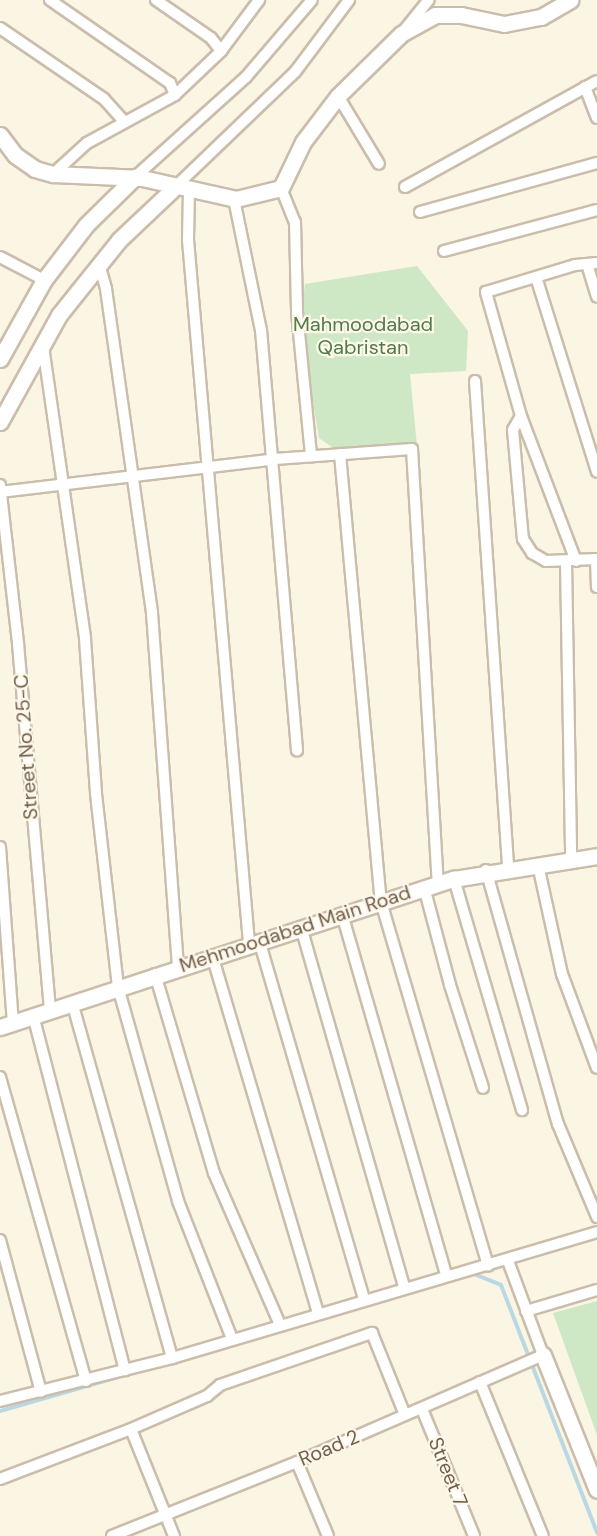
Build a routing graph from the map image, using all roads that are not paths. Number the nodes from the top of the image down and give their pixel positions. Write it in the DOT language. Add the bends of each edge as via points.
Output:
graph roads {
  1 [pos="50,0"];
  2 [pos="156,0"];
  3 [pos="259,0"];
  4 [pos="312,0"];
  5 [pos="350,0"];
  6 [pos="429,0"];
  7 [pos="570,0"];
  8 [pos="0,28"];
  9 [pos="401,34"];
  10 [pos="221,51"];
  11 [pos="597,81"];
  12 [pos="585,87"];
  13 [pos="175,95"];
  14 [pos="338,96"];
  15 [pos="597,118"];
  16 [pos="124,121"];
  17 [pos="0,135"];
  18 [pos="597,163"];
  19 [pos="379,164"];
  20 [pos="53,174"];
  21 [pos="138,178"];
  22 [pos="405,187"];
  23 [pos="178,188"];
  24 [pos="281,188"];
  25 [pos="234,199"];
  26 [pos="597,210"];
  27 [pos="420,212"];
  28 [pos="444,251"];
  29 [pos="0,257"];
  30 [pos="592,263"];
  31 [pos="99,264"];
  32 [pos="536,277"];
  33 [pos="44,280"];
  34 [pos="597,297"];
  35 [pos="43,346"];
  36 [pos="0,359"];
  37 [pos="475,381"];
  38 [pos="520,416"];
  39 [pos="0,422"];
  40 [pos="340,454"];
  41 [pos="311,456"];
  42 [pos="275,459"];
  43 [pos="209,468"];
  44 [pos="597,472"];
  45 [pos="133,478"];
  46 [pos="66,483"];
  47 [pos="0,490"];
  48 [pos="596,559"];
  49 [pos="571,562"];
  50 [pos="597,587"];
  51 [pos="297,750"];
  52 [pos="0,847"];
  53 [pos="597,856"];
  54 [pos="571,860"];
  55 [pos="538,865"];
  56 [pos="508,868"];
  57 [pos="486,870"];
  58 [pos="454,879"];
  59 [pos="431,885"];
  60 [pos="381,902"];
  61 [pos="342,914"];
  62 [pos="301,927"];
  63 [pos="254,942"];
  64 [pos="212,955"];
  65 [pos="178,966"];
  66 [pos="155,974"];
  67 [pos="118,987"];
  68 [pos="72,1002"];
  69 [pos="50,1010"];
  70 [pos="33,1016"];
  71 [pos="7,1024"];
  72 [pos="597,1068"];
  73 [pos="0,1077"];
  74 [pos="483,1088"];
  75 [pos="522,1110"];
  76 [pos="597,1217"];
  77 [pos="597,1232"];
  78 [pos="0,1240"];
  79 [pos="508,1260"];
  80 [pos="488,1266"];
  81 [pos="446,1275"];
  82 [pos="404,1287"];
  83 [pos="597,1290"];
  84 [pos="364,1299"];
  85 [pos="526,1311"];
  86 [pos="318,1314"];
  87 [pos="280,1325"];
  88 [pos="232,1339"];
  89 [pos="172,1358"];
  90 [pos="538,1358"];
  91 [pos="125,1371"];
  92 [pos="86,1381"];
  93 [pos="484,1381"];
  94 [pos="41,1392"];
  95 [pos="0,1401"];
  96 [pos="422,1409"];
  97 [pos="405,1415"];
  98 [pos="131,1429"];
  99 [pos="297,1462"];
  100 [pos="0,1479"];
  101 [pos="597,1490"];
  102 [pos="165,1514"];
  103 [pos="469,1535"];
  104 [pos="112,1536"];
  105 [pos="174,1536"];
  106 [pos="328,1536"];
  107 [pos="543,1536"];
  1 -- 13 [label="street" via="170,83"];
  2 -- 10 [label="street" via="211,38"];
  3 -- 10 [label="street"];
  4 -- 21 [label="street" via="246,77"];
  5 -- 23 [label="street" via="295,72"];
  6 -- 9 [label="street"];
  7 -- 9 [label="street" via="541,17 514,23 435,15"];
  8 -- 16 [label="street" via="104,99"];
  9 -- 14 [label="street"];
  10 -- 13 [label="street"];
  11 -- 12 [label="street"];
  12 -- 15 [label="street"];
  12 -- 22 [label="street"];
  13 -- 16 [label="street"];
  14 -- 19 [label="street"];
  14 -- 24 [label="street" via="303,142"];
  16 -- 20 [label="street" via="87,142"];
  17 -- 20 [label="street" via="15,155 35,169"];
  18 -- 27 [label="street"];
  20 -- 21 [label="street"];
  21 -- 23 [label="street"];
  21 -- 33 [label="street" via="87,225"];
  23 -- 25 [label="street"];
  23 -- 31 [label="street"];
  23 -- 43 [label="street" via="188,240"];
  24 -- 25 [label="street"];
  24 -- 41 [label="street" via="296,222 297,312"];
  25 -- 42 [label="street" via="261,330"];
  26 -- 28 [label="street"];
  29 -- 33 [label="street"];
  30 -- 32 [label="street"];
  30 -- 34 [label="street"];
  31 -- 35 [label="street" via="59,315"];
  31 -- 45 [label="street"];
  32 -- 38 [label="street" via="486,292"];
  32 -- 44 [label="street"];
  33 -- 36 [label="street"];
  35 -- 39 [label="street"];
  35 -- 46 [label="street"];
  37 -- 56 [label="street"];
  38 -- 49 [label="street"];
  38 -- 49 [label="street" via="513,439 523,539 532,553 546,561"];
  40 -- 41 [label="street"];
  40 -- 59 [label="street" via="412,449"];
  40 -- 60 [label="street"];
  41 -- 42 [label="street"];
  42 -- 43 [label="street"];
  42 -- 51 [label="street"];
  43 -- 45 [label="street"];
  43 -- 63 [label="street"];
  45 -- 46 [label="street"];
  45 -- 65 [label="street" via="152,613"];
  46 -- 47 [label="street"];
  46 -- 67 [label="street"];
  47 -- 69 [label="street, Street No. 25-C"];
  48 -- 49 [label="street"];
  48 -- 50 [label="street"];
  49 -- 54 [label="street"];
  52 -- 71 [label="street"];
  53 -- 54 [label="street, Mehmoodabad Main Road"];
  54 -- 55 [label="street, Mehmoodabad Main Road"];
  55 -- 56 [label="street, Mehmoodabad Main Road"];
  55 -- 72 [label="street" via="562,974"];
  56 -- 57 [label="street, Mehmoodabad Main Road"];
  57 -- 58 [label="street, Mehmoodabad Main Road"];
  57 -- 76 [label="street" via="558,1124"];
  58 -- 59 [label="street, Mehmoodabad Main Road"];
  58 -- 75 [label="street"];
  59 -- 60 [label="street, Mehmoodabad Main Road"];
  59 -- 74 [label="street" via="450,985"];
  60 -- 61 [label="street, Mehmoodabad Main Road"];
  60 -- 80 [label="street"];
  61 -- 62 [label="street, Mehmoodabad Main Road"];
  61 -- 81 [label="street"];
  62 -- 63 [label="street, Mehmoodabad Main Road"];
  62 -- 82 [label="street"];
  63 -- 64 [label="street, Mehmoodabad Main Road"];
  63 -- 84 [label="street"];
  64 -- 65 [label="street, Mehmoodabad Main Road"];
  64 -- 86 [label="street"];
  65 -- 66 [label="street, Mehmoodabad Main Road"];
  66 -- 67 [label="street, Mehmoodabad Main Road"];
  66 -- 87 [label="street" via="214,1173"];
  67 -- 68 [label="street, Mehmoodabad Main Road"];
  67 -- 88 [label="street" via="178,1201"];
  68 -- 69 [label="street, Mehmoodabad Main Road"];
  68 -- 89 [label="street"];
  69 -- 70 [label="street, Mehmoodabad Main Road"];
  70 -- 71 [label="street, Mehmoodabad Main Road"];
  70 -- 91 [label="street"];
  73 -- 92 [label="street"];
  77 -- 79 [label="street"];
  78 -- 94 [label="street"];
  79 -- 80 [label="street"];
  79 -- 85 [label="street"];
  80 -- 81 [label="street"];
  81 -- 82 [label="street"];
  82 -- 84 [label="street"];
  83 -- 85 [label="street"];
  84 -- 86 [label="street"];
  85 -- 90 [label="street"];
  86 -- 87 [label="street"];
  87 -- 88 [label="street"];
  88 -- 89 [label="street"];
  89 -- 91 [label="street"];
  90 -- 93 [label="street, Road 2"];
  90 -- 101 [label="street"];
  91 -- 92 [label="street"];
  92 -- 94 [label="street"];
  93 -- 96 [label="street, Road 2"];
  93 -- 107 [label="street"];
  94 -- 95 [label="street"];
  96 -- 97 [label="street, Road 2"];
  96 -- 103 [label="street, Street 7"];
  97 -- 98 [label="street" via="372,1333 220,1385 207,1396"];
  97 -- 99 [label="street, Road 2"];
  98 -- 100 [label="street"];
  98 -- 102 [label="street"];
  99 -- 102 [label="street, Road 2"];
  99 -- 106 [label="street"];
  102 -- 104 [label="street, Road 2"];
  102 -- 105 [label="street"];
}
